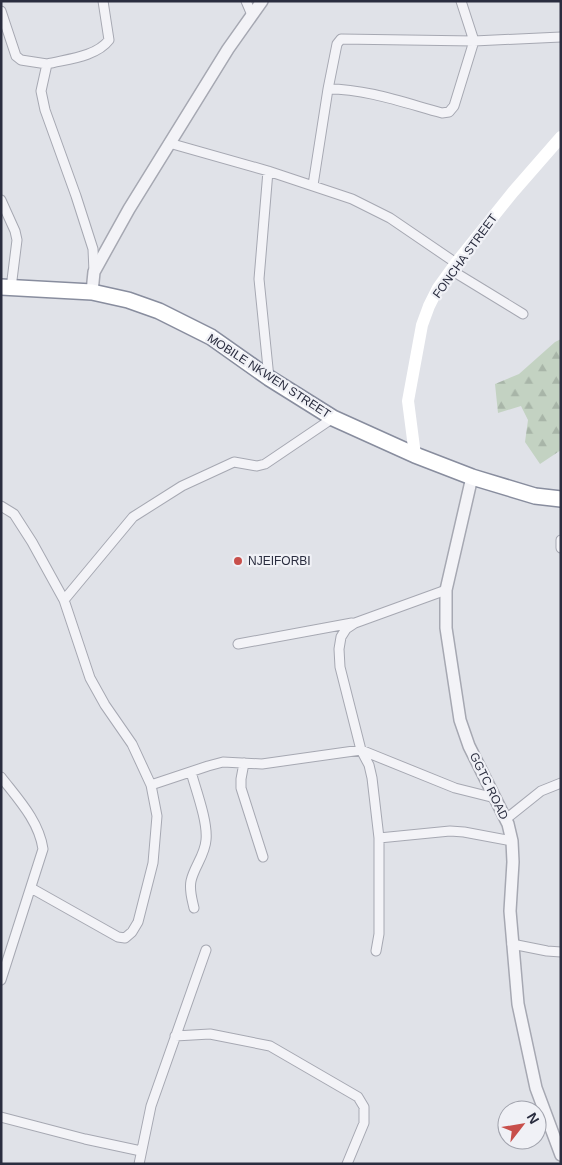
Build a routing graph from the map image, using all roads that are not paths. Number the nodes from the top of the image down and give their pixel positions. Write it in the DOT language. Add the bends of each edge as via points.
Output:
graph roads {
  1 [pos="103,1"];
  2 [pos="246,1"];
  3 [pos="262,1"];
  4 [pos="461,1"];
  5 [pos="1,11"];
  6 [pos="252,15"];
  7 [pos="5,29"];
  8 [pos="561,36"];
  9 [pos="474,41"];
  10 [pos="47,64"];
  11 [pos="328,89"];
  12 [pos="560,141"];
  13 [pos="169,143"];
  14 [pos="268,171"];
  15 [pos="313,186"];
  16 [pos="1,200"];
  17 [pos="454,267"];
  18 [pos="94,272"];
  19 [pos="6,288"];
  20 [pos="92,292"];
  21 [pos="523,314"];
  22 [pos="269,378"];
  23 [pos="333,418"];
  24 [pos="415,454"];
  25 [pos="472,477"];
  26 [pos="561,499"];
  27 [pos="1,506"];
  28 [pos="561,540"];
  29 [pos="561,548"];
  30 [pos="446,590"];
  31 [pos="64,600"];
  32 [pos="355,623"];
  33 [pos="238,644"];
  34 [pos="361,750"];
  35 [pos="244,763"];
  36 [pos="191,772"];
  37 [pos="1,776"];
  38 [pos="561,783"];
  39 [pos="151,785"];
  40 [pos="495,798"];
  41 [pos="506,819"];
  42 [pos="379,838"];
  43 [pos="512,841"];
  44 [pos="263,857"];
  45 [pos="31,888"];
  46 [pos="194,908"];
  47 [pos="512,944"];
  48 [pos="206,950"];
  49 [pos="376,951"];
  50 [pos="561,952"];
  51 [pos="1,979"];
  52 [pos="176,1036"];
  53 [pos="1,1118"];
  54 [pos="141,1151"];
  55 [pos="561,1155"];
  56 [pos="139,1164"];
  57 [pos="347,1164"];
  1 -- 10 [label="street" via="109,40 103,48"];
  2 -- 6 [label="street"];
  3 -- 6 [label="street"];
  4 -- 9 [label="street"];
  5 -- 7 [label="street"];
  6 -- 13 [label="street"];
  7 -- 10 [label="street" via="16,56"];
  8 -- 9 [label="street"];
  9 -- 11 [label="street" via="341,39 337,44"];
  9 -- 11 [label="street" via="454,106 449,112 442,113 368,93"];
  10 -- 18 [label="street" via="41,91 44,110 93,249"];
  11 -- 15 [label="street"];
  12 -- 17 [label="main road, FONCHA STREET" via="513,192"];
  13 -- 14 [label="street"];
  13 -- 18 [label="street"];
  14 -- 15 [label="street"];
  14 -- 22 [label="street" via="259,279"];
  15 -- 17 [label="street" via="352,199 390,218"];
  16 -- 19 [label="street" via="17,240"];
  17 -- 21 [label="street"];
  17 -- 24 [label="main road, FONCHA STREET" via="429,306 422,325 408,401"];
  18 -- 20 [label="street"];
  19 -- 20 [label="highway, MOBILE NKWEN STREET"];
  20 -- 22 [label="highway, MOBILE NKWEN STREET" via="159,311 211,337"];
  22 -- 23 [label="highway, MOBILE NKWEN STREET"];
  23 -- 24 [label="highway, MOBILE NKWEN STREET"];
  23 -- 31 [label="street" via="265,464 257,466 234,462 182,486 133,516"];
  24 -- 25 [label="highway, MOBILE NKWEN STREET"];
  25 -- 26 [label="highway, MOBILE NKWEN STREET" via="536,496"];
  25 -- 30 [label="street, GGTC ROAD"];
  27 -- 31 [label="street" via="14,514"];
  28 -- 29 [label="street"];
  30 -- 32 [label="street"];
  30 -- 40 [label="street, GGTC ROAD" via="446,628 460,720 468,746"];
  31 -- 39 [label="street" via="90,678 132,744"];
  32 -- 33 [label="street"];
  32 -- 34 [label="street" via="341,637 339,649 340,667"];
  34 -- 35 [label="street" via="262,764"];
  34 -- 40 [label="street" via="455,788"];
  34 -- 42 [label="street" via="369,765"];
  35 -- 36 [label="street" via="223,762"];
  35 -- 44 [label="street" via="241,788"];
  36 -- 39 [label="street"];
  36 -- 46 [label="street" via="206,828 202,857 191,880"];
  37 -- 45 [label="street" via="42,838 43,849"];
  38 -- 41 [label="street" via="540,791"];
  39 -- 45 [label="street" via="157,816 156,840 138,922 132,932 124,938 118,937"];
  40 -- 41 [label="street, GGTC ROAD"];
  41 -- 43 [label="street, GGTC ROAD"];
  42 -- 43 [label="street" via="450,831"];
  42 -- 49 [label="street" via="379,934"];
  43 -- 47 [label="street, GGTC ROAD"];
  45 -- 51 [label="street"];
  47 -- 50 [label="street"];
  47 -- 55 [label="street, GGTC ROAD" via="518,1004 536,1088"];
  48 -- 52 [label="street"];
  52 -- 54 [label="street" via="151,1106"];
  52 -- 57 [label="street" via="210,1034 270,1046 358,1097 364,1107 364,1123"];
  53 -- 54 [label="street"];
  54 -- 56 [label="street"];
}
